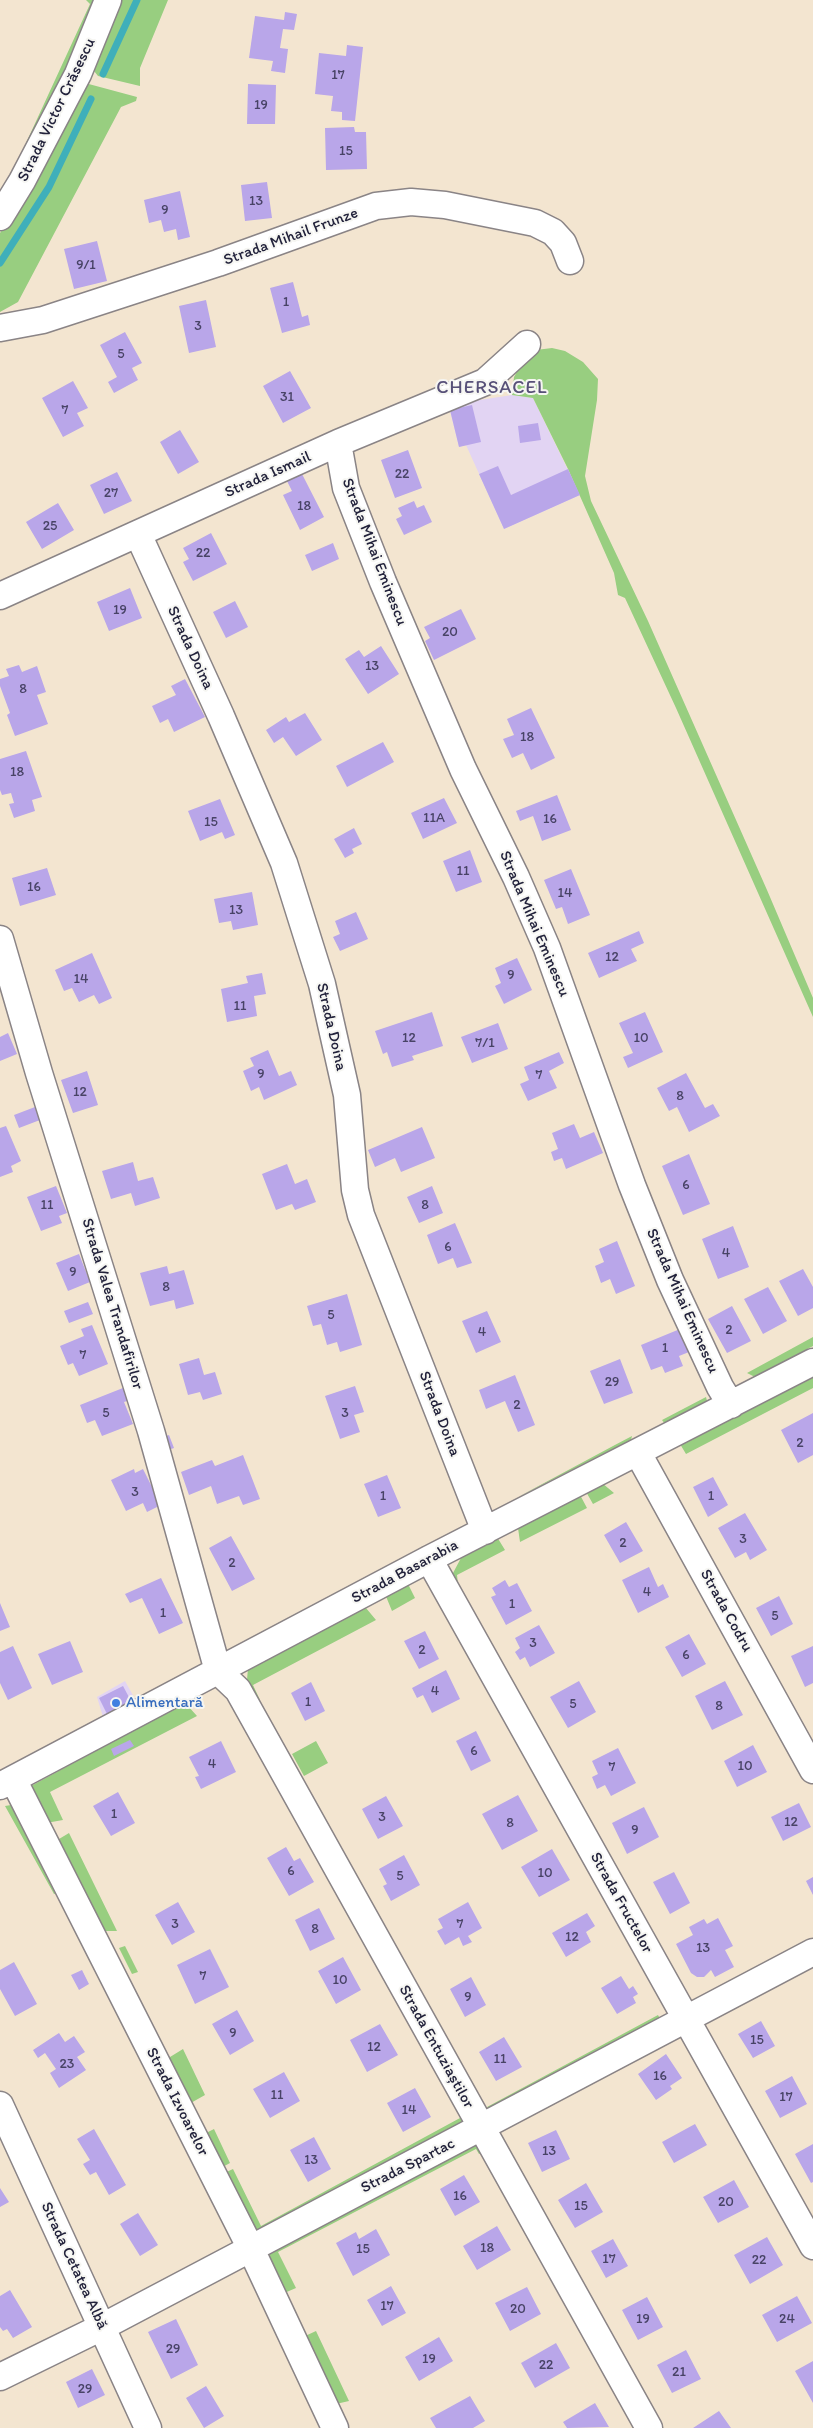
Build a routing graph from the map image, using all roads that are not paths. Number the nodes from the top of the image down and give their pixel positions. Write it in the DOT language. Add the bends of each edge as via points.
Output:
graph roads {
  1 [pos="108,0"];
  2 [pos="11,180"];
  3 [pos="0,217"];
  4 [pos="570,260"];
  5 [pos="0,328"];
  6 [pos="528,344"];
  7 [pos="338,443"];
  8 [pos="138,534"];
  9 [pos="0,596"];
  10 [pos="0,939"];
  11 [pos="813,1362"];
  12 [pos="731,1405"];
  13 [pos="638,1453"];
  14 [pos="485,1531"];
  15 [pos="430,1559"];
  16 [pos="218,1671"];
  17 [pos="813,1770"];
  18 [pos="6,1782"];
  19 [pos="813,1952"];
  20 [pos="686,2019"];
  21 [pos="0,2105"];
  22 [pos="481,2128"];
  23 [pos="813,2246"];
  24 [pos="250,2248"];
  25 [pos="102,2327"];
  26 [pos="0,2376"];
  27 [pos="148,2428"];
  28 [pos="335,2428"];
  29 [pos="649,2428"];
  1 -- 2 [label="street, Strada Victor Crăsescu" via="78,74"];
  2 -- 3 [label="street, Strada Victor Crăsescu"];
  4 -- 5 [label="street, Strada Mihail Frunze" via="563,243 553,232 535,223 445,205 411,202 376,206 218,263 44,320"];
  6 -- 7 [label="street, Strada Ismail" via="485,382"];
  7 -- 8 [label="street, Strada Ismail"];
  7 -- 12 [label="street, Strada Mihai Eminescu" via="346,488 383,582 464,769 547,948 670,1280"];
  8 -- 9 [label="street, Strada Ismail"];
  8 -- 14 [label="street, Strada Doina" via="222,716 287,872 322,984 347,1095 355,1190 361,1214"];
  10 -- 16 [label="street, Strada Valea Trandafirilor" via="152,1431"];
  11 -- 12 [label="street, Strada Basarabia"];
  12 -- 13 [label="street, Strada Basarabia"];
  13 -- 14 [label="street, Strada Basarabia"];
  13 -- 17 [label="street, Strada Codru"];
  14 -- 15 [label="street, Strada Basarabia"];
  15 -- 16 [label="street, Strada Basarabia"];
  15 -- 20 [label="street, Strada Fructelor"];
  16 -- 18 [label="street, Strada Basarabia"];
  16 -- 22 [label="street, Strada Entuziaștilor" via="238,1690"];
  18 -- 24 [label="street, Strada Izvoarelor"];
  19 -- 20 [label="street, Strada Spartac"];
  20 -- 22 [label="street, Strada Spartac"];
  20 -- 23 [label="street, Strada Fructelor"];
  21 -- 25 [label="street, Strada Cetatea Albă"];
  22 -- 24 [label="street, Strada Spartac"];
  22 -- 29 [label="street, Strada Entuziaștilor"];
  24 -- 25 [label="street, Strada Spartac"];
  24 -- 28 [label="street, Strada Izvoarelor"];
  25 -- 26 [label="street, Strada Spartac"];
  25 -- 27 [label="street, Strada Cetatea Albă"];
}
